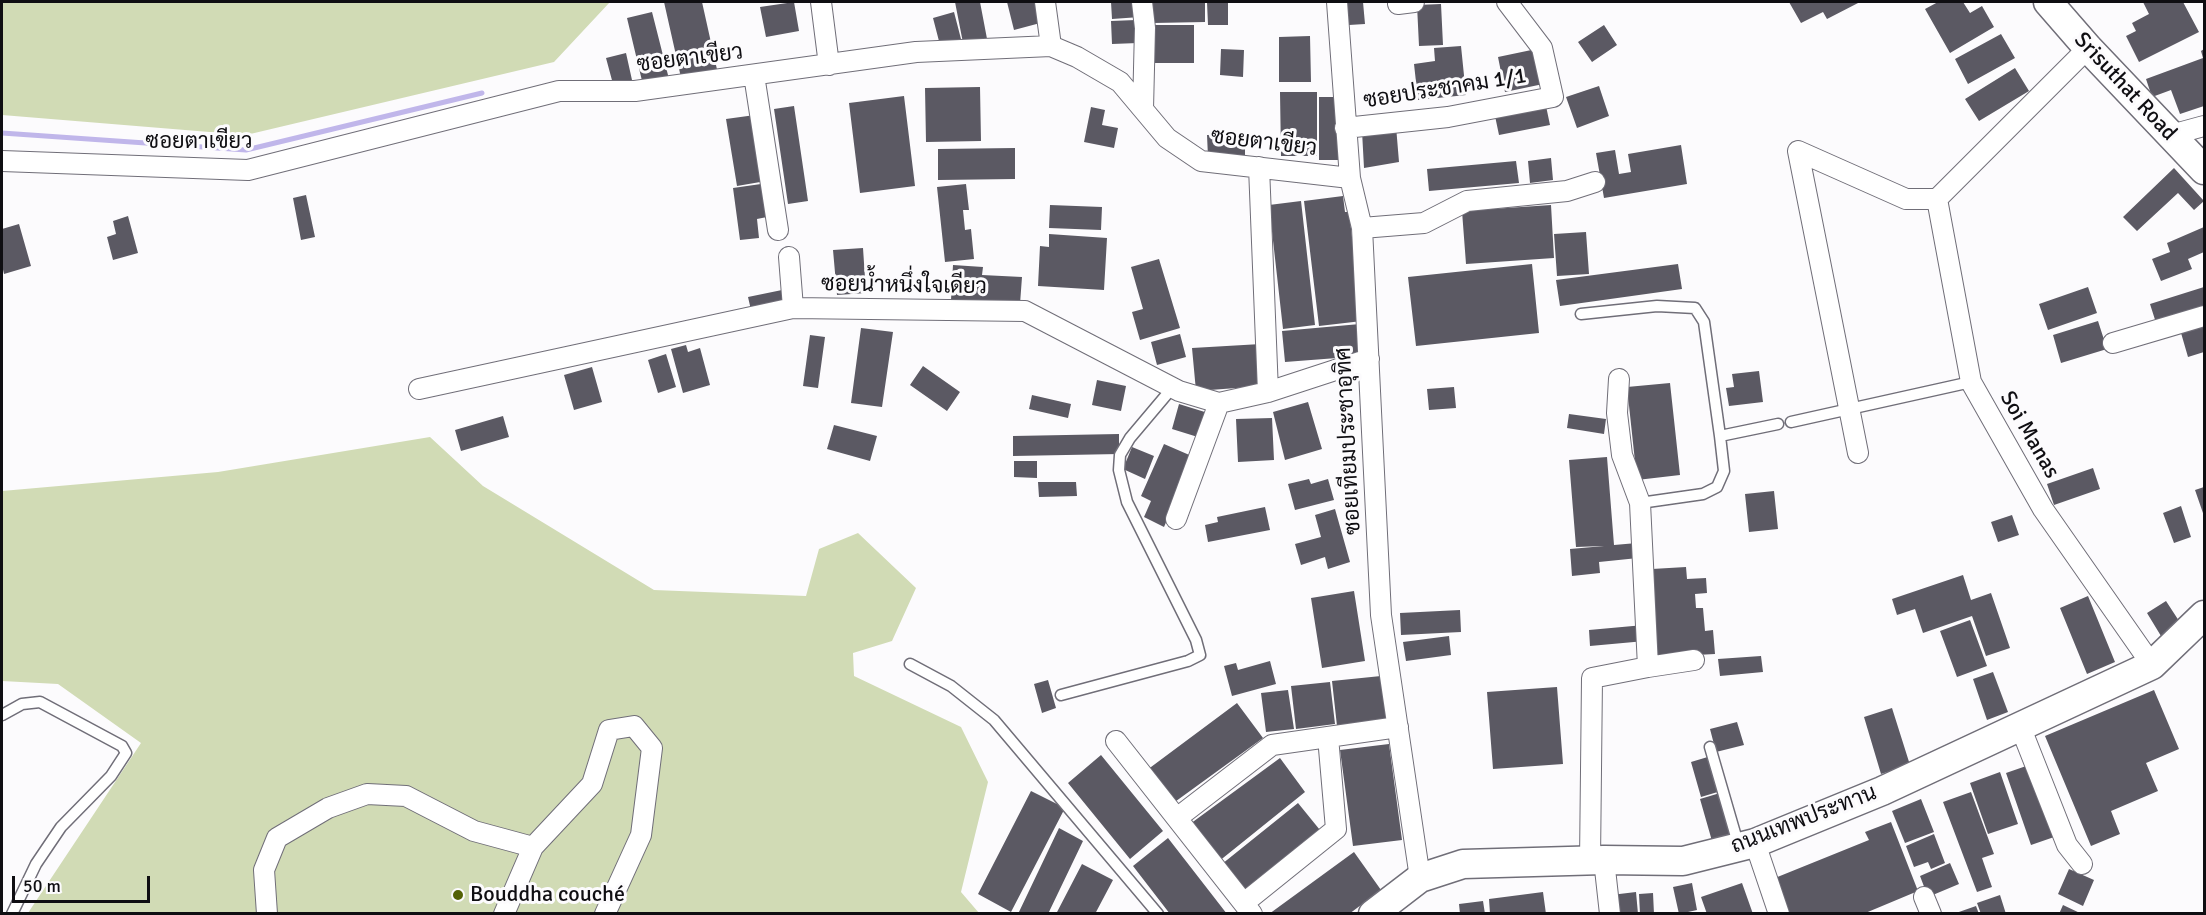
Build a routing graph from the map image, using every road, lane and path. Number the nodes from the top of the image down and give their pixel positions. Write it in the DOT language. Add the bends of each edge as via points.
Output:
graph roads {
  1 [pos="821,2"];
  2 [pos="1045,2"];
  3 [pos="1142,2"];
  4 [pos="1337,2"];
  5 [pos="1507,2"];
  6 [pos="2048,2"];
  7 [pos="1051,46"];
  8 [pos="2088,48"];
  9 [pos="829,65"];
  10 [pos="754,75"];
  11 [pos="1143,109"];
  12 [pos="2205,126"];
  13 [pos="1345,128"];
  14 [pos="2171,135"];
  15 [pos="2,161"];
  16 [pos="1259,167"];
  17 [pos="2205,170"];
  18 [pos="1350,178"];
  19 [pos="1595,182"];
  20 [pos="1937,199"];
  21 [pos="1362,228"];
  22 [pos="778,230"];
  23 [pos="789,257"];
  24 [pos="792,308"];
  25 [pos="1581,314"];
  26 [pos="2205,316"];
  27 [pos="2113,343"];
  28 [pos="1369,359"];
  29 [pos="1619,379"];
  30 [pos="1971,382"];
  31 [pos="1173,387"];
  32 [pos="419,389"];
  33 [pos="1268,392"];
  34 [pos="1219,403"];
  35 [pos="1851,410"];
  36 [pos="1791,422"];
  37 [pos="1778,424"];
  38 [pos="1720,436"];
  39 [pos="1858,453"];
  40 [pos="1640,503"];
  41 [pos="1176,519"];
  42 [pos="2205,615"];
  43 [pos="1694,660"];
  44 [pos="910,664"];
  45 [pos="2152,664"];
  46 [pos="1648,667"];
  47 [pos="1061,695"];
  48 [pos="2,715"];
  49 [pos="2020,726"];
  50 [pos="1398,727"];
  51 [pos="1328,737"];
  52 [pos="1116,741"];
  53 [pos="1710,747"];
  54 [pos="1177,818"];
  55 [pos="1747,845"];
  56 [pos="533,847"];
  57 [pos="1597,861"];
  58 [pos="2082,864"];
  59 [pos="1420,878"];
  60 [pos="1248,908"];
  61 [pos="12,914"];
  62 [pos="267,914"];
  63 [pos="504,914"];
  64 [pos="605,914"];
  65 [pos="1158,914"];
  66 [pos="1373,914"];
  67 [pos="1610,914"];
  68 [pos="1779,914"];
  1 -- 9 [label="street"];
  2 -- 7 [label="street"];
  3 -- 11 [label="street"];
  4 -- 13 [label="street, ซอยเทียมประชาอุทิศ"];
  5 -- 13 [label="street, ซอยประชาคม 1/1" via="1542,48 1552,97 1448,117"];
  6 -- 8 [label="street, Srisuthat Road"];
  7 -- 9 [label="street, ซอยตาเขียว" via="916,52"];
  7 -- 11 [label="street, ซอยตาเขียว" via="1120,82"];
  8 -- 14 [label="street, Srisuthat Road"];
  8 -- 20 [label="street"];
  9 -- 10 [label="street, ซอยตาเขียว"];
  10 -- 15 [label="street, ซอยตาเขียว" via="635,91 559,92 248,170"];
  10 -- 22 [label="street"];
  11 -- 16 [label="street, ซอยตาเขียว" via="1167,138 1201,161"];
  12 -- 14 [label="street"];
  13 -- 18 [label="street, ซอยเทียมประชาอุทิศ"];
  14 -- 17 [label="street, Srisuthat Road"];
  16 -- 18 [label="street, ซอยตาเขียว"];
  16 -- 33 [label="street"];
  18 -- 21 [label="street, ซอยเทียมประชาอุทิศ"];
  19 -- 21 [label="street" via="1567,191 1467,201 1424,223"];
  20 -- 30 [label="street, Soi Manas"];
  20 -- 35 [label="street" via="1906,199 1798,151"];
  21 -- 28 [label="street, ซอยเทียมประชาอุทิศ"];
  23 -- 24 [label="street"];
  24 -- 31 [label="street, ซอยน้ำหนึ่งใจเดียว" via="1024,311"];
  24 -- 32 [label="street, ซอยน้ำหนึ่งใจเดียว"];
  25 -- 38 [label="lane" via="1657,306 1695,308 1704,322"];
  26 -- 27 [label="street"];
  28 -- 33 [label="street"];
  28 -- 50 [label="street, ซอยเทียมประชาอุทิศ" via="1381,615"];
  29 -- 40 [label="street" via="1617,413 1622,455"];
  30 -- 35 [label="lane"];
  30 -- 45 [label="street, Soi Manas" via="2043,509"];
  31 -- 34 [label="street, ซอยน้ำหนึ่งใจเดียว"];
  31 -- 47 [label="lane" via="1130,438 1120,455 1119,470 1127,502 1200,655 1188,662"];
  33 -- 34 [label="street"];
  34 -- 41 [label="street"];
  35 -- 36 [label="lane"];
  35 -- 39 [label="street"];
  37 -- 38 [label="lane"];
  38 -- 40 [label="lane" via="1724,471 1717,487 1703,494"];
  40 -- 46 [label="street"];
  42 -- 45 [label="street, ถนนเทพประทาน"];
  43 -- 46 [label="street"];
  44 -- 65 [label="lane" via="951,686 994,720"];
  45 -- 49 [label="street, ถนนเทพประทาน"];
  46 -- 57 [label="street" via="1592,678"];
  48 -- 61 [label="lane" via="22,704 40,702 122,746 126,753 111,776 61,827 36,864"];
  49 -- 55 [label="street, ถนนเทพประทาน" via="1882,791"];
  49 -- 58 [label="street" via="2067,845"];
  50 -- 51 [label="street"];
  50 -- 59 [label="street, ซอยเทียมประชาอุทิศ"];
  51 -- 54 [label="street" via="1272,745"];
  51 -- 60 [label="street" via="1336,830"];
  52 -- 54 [label="street"];
  53 -- 55 [label="lane"];
  54 -- 60 [label="street"];
  55 -- 57 [label="street, ถนนเทพประทาน" via="1683,861"];
  55 -- 68 [label="street"];
  56 -- 62 [label="street" via="474,831 406,796 368,794 328,808 277,838 264,870"];
  56 -- 63 [label="street"];
  56 -- 64 [label="street" via="592,784 609,730 634,726 652,748 641,835"];
  57 -- 59 [label="street, ถนนเทพประทาน" via="1463,864"];
  57 -- 67 [label="street"];
  59 -- 66 [label="street, ถนนเทพประทาน"];
}
